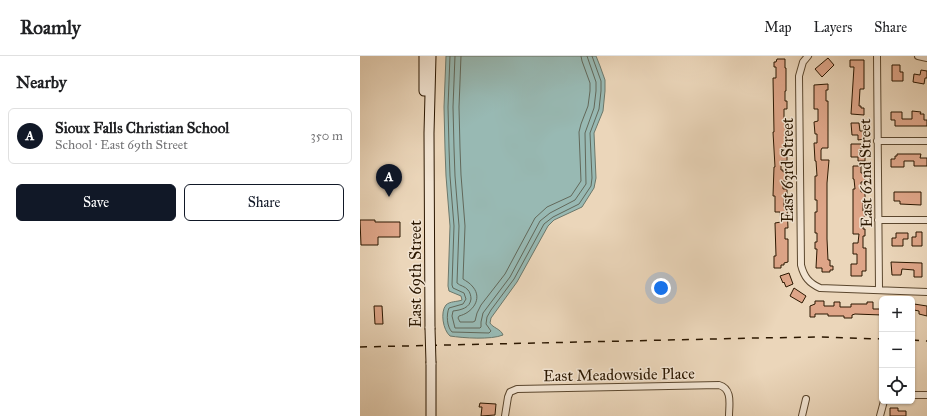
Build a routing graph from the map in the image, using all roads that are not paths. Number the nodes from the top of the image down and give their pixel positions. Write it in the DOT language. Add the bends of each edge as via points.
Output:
graph roads {
  1 [pos="424,56"];
  2 [pos="431,56"];
  3 [pos="808,56"];
  4 [pos="877,56"];
  5 [pos="919,56"];
  6 [pos="927,58"];
  7 [pos="429,133"];
  8 [pos="877,141"];
  9 [pos="927,141"];
  10 [pos="878,220"];
  11 [pos="927,220"];
  12 [pos="879,289"];
  13 [pos="927,292"];
  14 [pos="915,395"];
  15 [pos="927,395"];
  16 [pos="806,399"];
  17 [pos="883,404"];
  18 [pos="431,416"];
  19 [pos="505,416"];
  20 [pos="729,416"];
  21 [pos="802,416"];
  22 [pos="880,416"];
  1 -- 7 [label="main road, East 69th Street"];
  2 -- 7 [label="main road, East 69th Street"];
  3 -- 12 [label="street, East 63rd Street" via="803,62 799,76 803,273 806,279 820,288"];
  4 -- 8 [label="street, East 62nd Street"];
  5 -- 6 [label="street"];
  7 -- 18 [label="main road, East 69th Street, bridge"];
  8 -- 9 [label="street"];
  8 -- 10 [label="street, East 62nd Street"];
  10 -- 11 [label="street"];
  10 -- 12 [label="street, East 62nd Street"];
  12 -- 13 [label="street"];
  14 -- 15 [label="street"];
  16 -- 21 [label="street"];
  17 -- 22 [label="street"];
  19 -- 20 [label="street, East Meadowside Place" via="510,392 516,389 719,385 728,392"];
}
